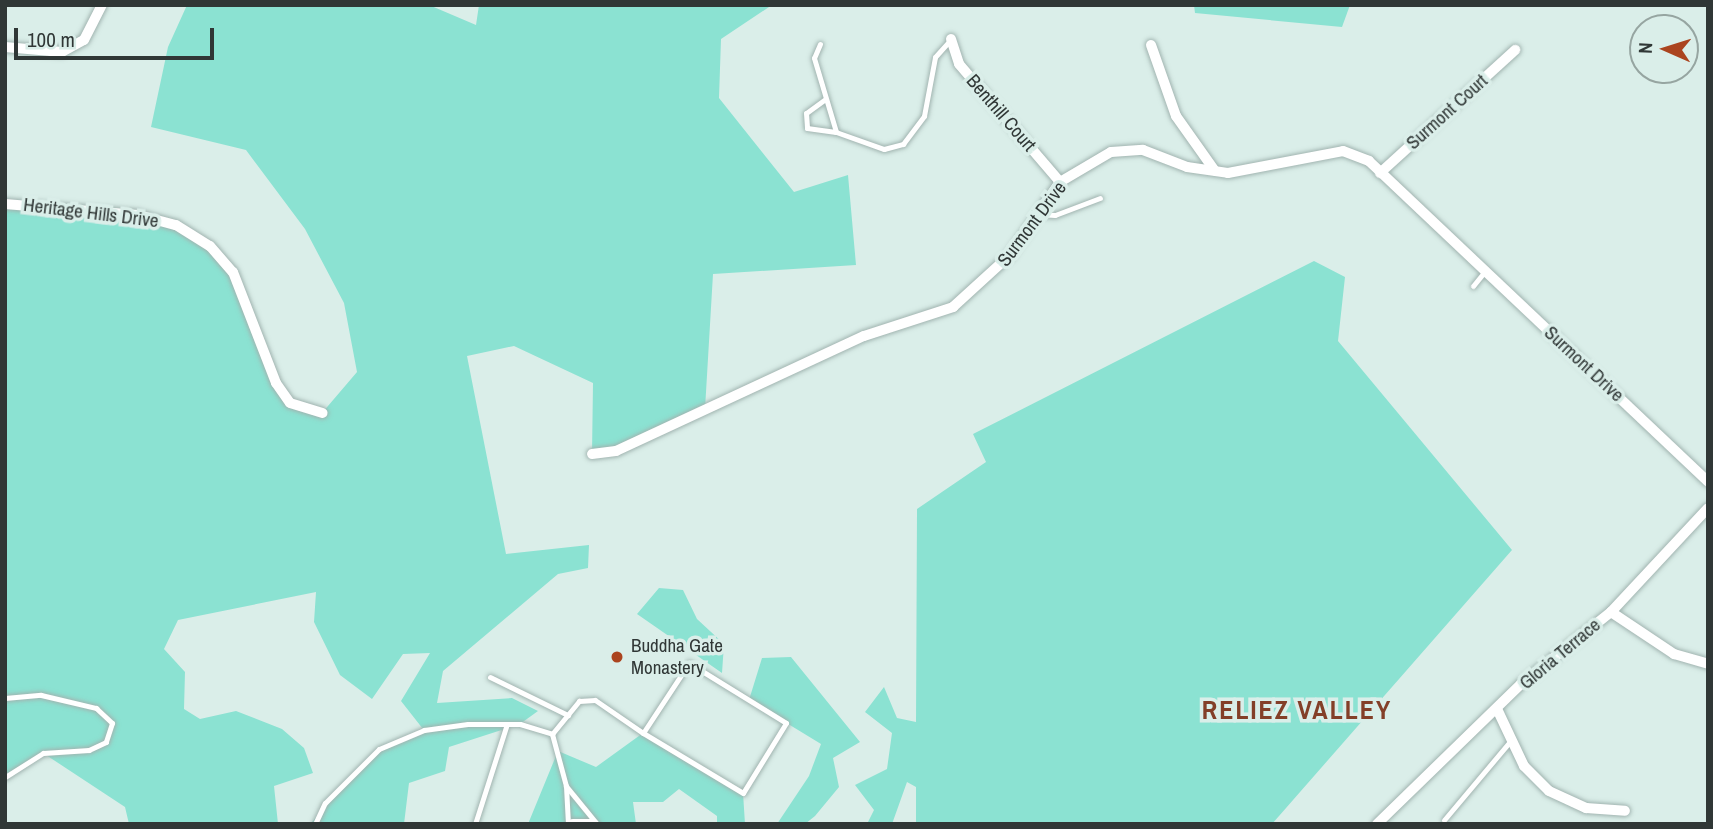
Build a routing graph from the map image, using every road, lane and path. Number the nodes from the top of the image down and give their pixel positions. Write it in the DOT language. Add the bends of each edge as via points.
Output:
graph roads {
  1 [pos="102,5"];
  2 [pos="951,39"];
  3 [pos="820,44"];
  4 [pos="1151,45"];
  5 [pos="5,47"];
  6 [pos="1514,50"];
  7 [pos="824,100"];
  8 [pos="836,132"];
  9 [pos="1215,171"];
  10 [pos="1380,173"];
  11 [pos="1060,182"];
  12 [pos="1100,198"];
  13 [pos="5,204"];
  14 [pos="1038,214"];
  15 [pos="1485,271"];
  16 [pos="1474,286"];
  17 [pos="322,413"];
  18 [pos="592,454"];
  19 [pos="1708,482"];
  20 [pos="1708,508"];
  21 [pos="1611,612"];
  22 [pos="1708,664"];
  23 [pos="490,677"];
  24 [pos="5,698"];
  25 [pos="1499,711"];
  26 [pos="568,715"];
  27 [pos="507,724"];
  28 [pos="643,733"];
  29 [pos="552,734"];
  30 [pos="1512,739"];
  31 [pos="5,777"];
  32 [pos="566,786"];
  33 [pos="1625,811"];
  34 [pos="1444,820"];
  35 [pos="315,824"];
  36 [pos="475,824"];
  37 [pos="568,824"];
  38 [pos="573,824"];
  39 [pos="594,824"];
  40 [pos="1377,824"];
  1 -- 5 [label="street" via="84,40 62,52"];
  2 -- 8 [label="lane" via="935,57 924,116 903,144 884,149"];
  2 -- 11 [label="street, Benthill Court" via="959,64"];
  3 -- 7 [label="lane" via="814,58"];
  4 -- 9 [label="street" via="1177,116"];
  6 -- 10 [label="street, Surmont Court"];
  7 -- 8 [label="lane"];
  7 -- 8 [label="lane" via="806,113 807,128"];
  9 -- 10 [label="street, Surmont Drive" via="1343,151 1369,161"];
  9 -- 11 [label="street, Surmont Drive" via="1143,150 1111,152"];
  10 -- 15 [label="street, Surmont Drive"];
  11 -- 14 [label="street, Surmont Drive"];
  12 -- 14 [label="lane" via="1055,215"];
  13 -- 17 [label="street, Heritage Hills Drive" via="138,215 176,225 210,246 233,272 276,383 290,403"];
  14 -- 18 [label="street, Surmont Drive" via="986,282 953,307 864,336 616,451"];
  15 -- 16 [label="lane"];
  15 -- 19 [label="street, Surmont Drive"];
  20 -- 21 [label="street, Gloria Terrace"];
  21 -- 22 [label="street" via="1674,654"];
  21 -- 25 [label="street, Gloria Terrace" via="1521,684"];
  23 -- 26 [label="lane"];
  24 -- 31 [label="lane" via="41,695 96,708 112,723 106,742 89,750 43,753"];
  25 -- 30 [label="street"];
  25 -- 40 [label="street, Gloria Terrace"];
  26 -- 28 [label="lane" via="579,701 596,700"];
  26 -- 29 [label="lane"];
  27 -- 29 [label="lane"];
  27 -- 35 [label="lane" via="424,730 379,750 337,789"];
  27 -- 36 [label="lane"];
  28 -- 28 [label="lane" via="743,793 786,723 689,663"];
  29 -- 32 [label="lane"];
  30 -- 33 [label="street" via="1532,776 1558,798"];
  30 -- 34 [label="lane"];
  32 -- 37 [label="lane"];
  32 -- 39 [label="lane"];
  38 -- 39 [label="street"];
}
